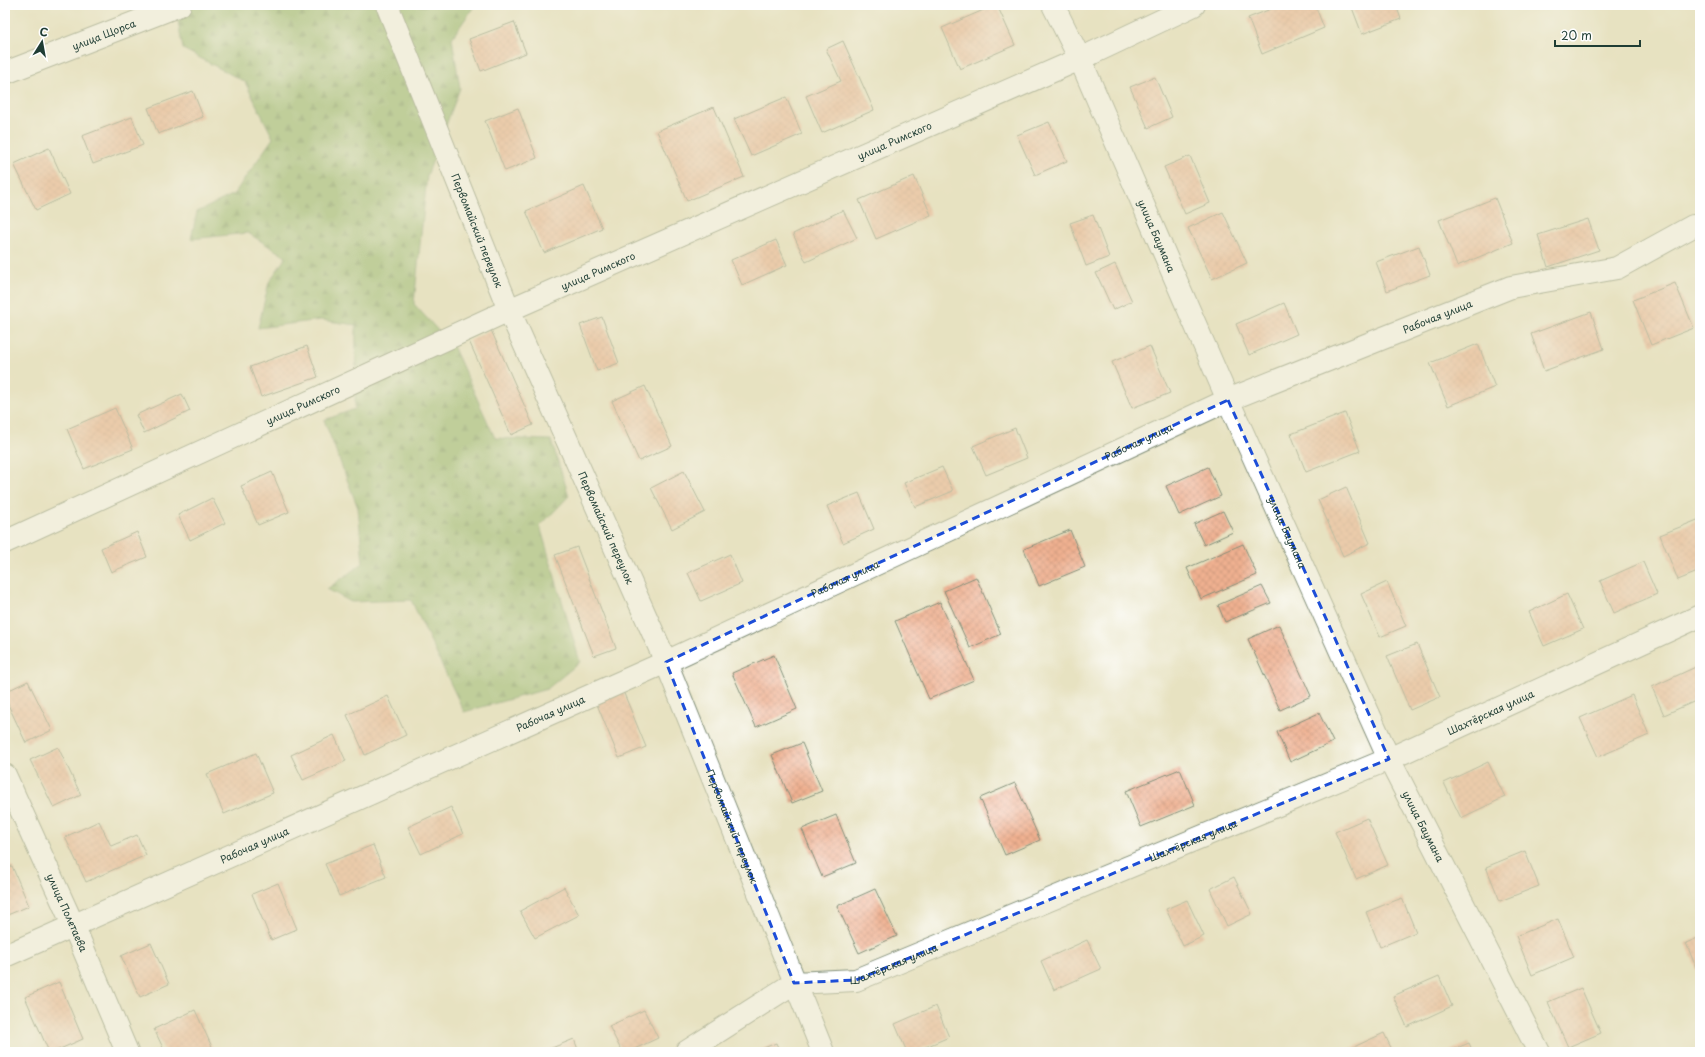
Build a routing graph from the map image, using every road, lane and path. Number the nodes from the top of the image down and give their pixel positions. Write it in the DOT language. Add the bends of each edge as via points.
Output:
graph roads {
  1 [pos="180,5"];
  2 [pos="387,5"];
  3 [pos="1053,5"];
  4 [pos="1194,5"];
  5 [pos="1080,59"];
  6 [pos="5,73"];
  7 [pos="1693,226"];
  8 [pos="509,310"];
  9 [pos="1228,400"];
  10 [pos="5,542"];
  11 [pos="1700,616"];
  12 [pos="666,662"];
  13 [pos="1388,759"];
  14 [pos="5,775"];
  15 [pos="74,927"];
  16 [pos="5,956"];
  17 [pos="794,983"];
  18 [pos="127,1052"];
  19 [pos="686,1052"];
  20 [pos="823,1052"];
  21 [pos="1539,1052"];
  1 -- 6 [label="street, улица Щорса"];
  2 -- 8 [label="street, Первомайский переулок"];
  3 -- 5 [label="street, улица Баумана"];
  4 -- 5 [label="street, улица Римского"];
  5 -- 8 [label="street, улица Римского"];
  5 -- 9 [label="street, улица Баумана"];
  7 -- 9 [label="street, Рабочая улица" via="1617,268 1511,287"];
  8 -- 10 [label="street, улица Римского"];
  8 -- 12 [label="street, Первомайский переулок"];
  9 -- 12 [label="street, Рабочая улица"];
  9 -- 13 [label="street, улица Баумана"];
  11 -- 13 [label="street, Шахтёрская улица"];
  12 -- 15 [label="street, Рабочая улица"];
  12 -- 17 [label="street, Первомайский переулок"];
  13 -- 17 [label="street, Шахтёрская улица" via="856,980"];
  13 -- 21 [label="street, улица Баумана"];
  14 -- 15 [label="street, улица Полетаева"];
  15 -- 16 [label="street, Рабочая улица"];
  15 -- 18 [label="street, улица Полетаева"];
  17 -- 19 [label="street, Шахтёрская улица"];
  17 -- 20 [label="street, Первомайский переулок"];
}
